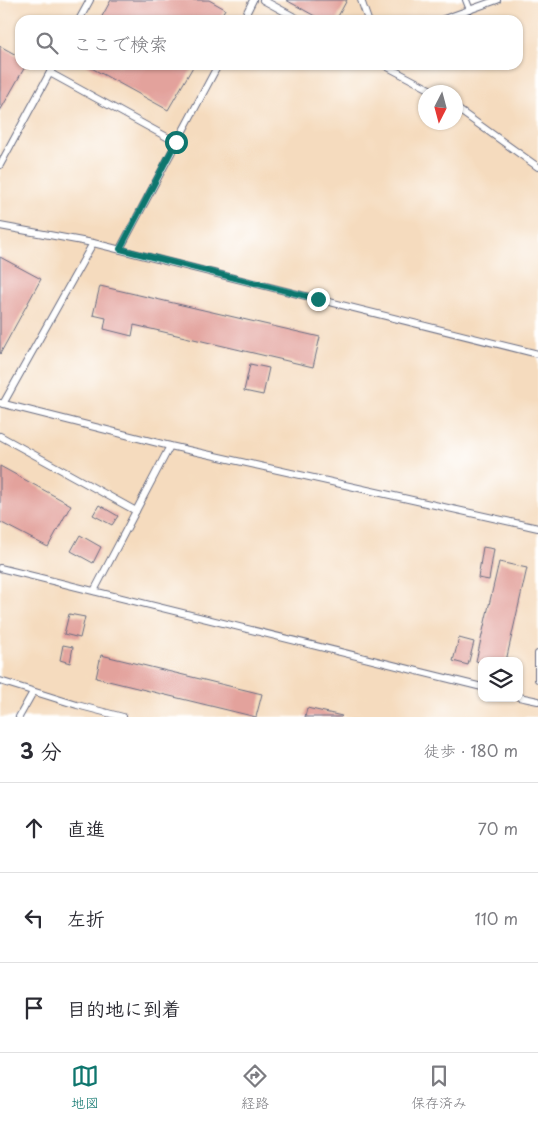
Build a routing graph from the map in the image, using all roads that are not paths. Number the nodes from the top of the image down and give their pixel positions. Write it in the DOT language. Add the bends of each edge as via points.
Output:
graph roads {
  1 [pos="90,0"];
  2 [pos="254,0"];
  3 [pos="263,0"];
  4 [pos="361,0"];
  5 [pos="466,0"];
  6 [pos="497,0"];
  7 [pos="470,10"];
  8 [pos="82,15"];
  9 [pos="246,15"];
  10 [pos="291,15"];
  11 [pos="366,15"];
  12 [pos="456,15"];
  13 [pos="52,70"];
  14 [pos="215,70"];
  15 [pos="393,70"];
  16 [pos="50,73"];
  17 [pos="422,85"];
  18 [pos="463,113"];
  19 [pos="176,142"];
  20 [pos="0,165"];
  21 [pos="538,167"];
  22 [pos="0,226"];
  23 [pos="93,243"];
  24 [pos="120,249"];
  25 [pos="538,354"];
  26 [pos="1,404"];
  27 [pos="0,436"];
  28 [pos="170,446"];
  29 [pos="136,511"];
  30 [pos="538,528"];
  31 [pos="0,568"];
  32 [pos="94,591"];
  33 [pos="538,654"];
  34 [pos="538,679"];
  35 [pos="0,681"];
  36 [pos="478,686"];
  37 [pos="33,692"];
  38 [pos="523,698"];
  39 [pos="538,701"];
  40 [pos="19,717"];
  41 [pos="122,717"];
  1 -- 8 [label="lane"];
  2 -- 9 [label="lane"];
  3 -- 10 [label="lane"];
  4 -- 11 [label="lane"];
  5 -- 7 [label="lane"];
  6 -- 7 [label="lane"];
  7 -- 12 [label="lane"];
  13 -- 16 [label="lane"];
  14 -- 19 [label="lane"];
  15 -- 17 [label="lane"];
  16 -- 19 [label="lane"];
  16 -- 20 [label="lane"];
  18 -- 21 [label="lane"];
  19 -- 24 [label="lane"];
  22 -- 23 [label="lane"];
  23 -- 24 [label="lane"];
  23 -- 26 [label="lane"];
  24 -- 25 [label="lane"];
  26 -- 28 [label="lane"];
  27 -- 29 [label="lane"];
  28 -- 29 [label="lane"];
  28 -- 30 [label="lane"];
  29 -- 32 [label="lane"];
  31 -- 32 [label="lane"];
  32 -- 36 [label="lane"];
  33 -- 34 [label="lane"];
  35 -- 37 [label="lane"];
  37 -- 40 [label="lane"];
  37 -- 41 [label="lane"];
  38 -- 39 [label="lane"];
}
